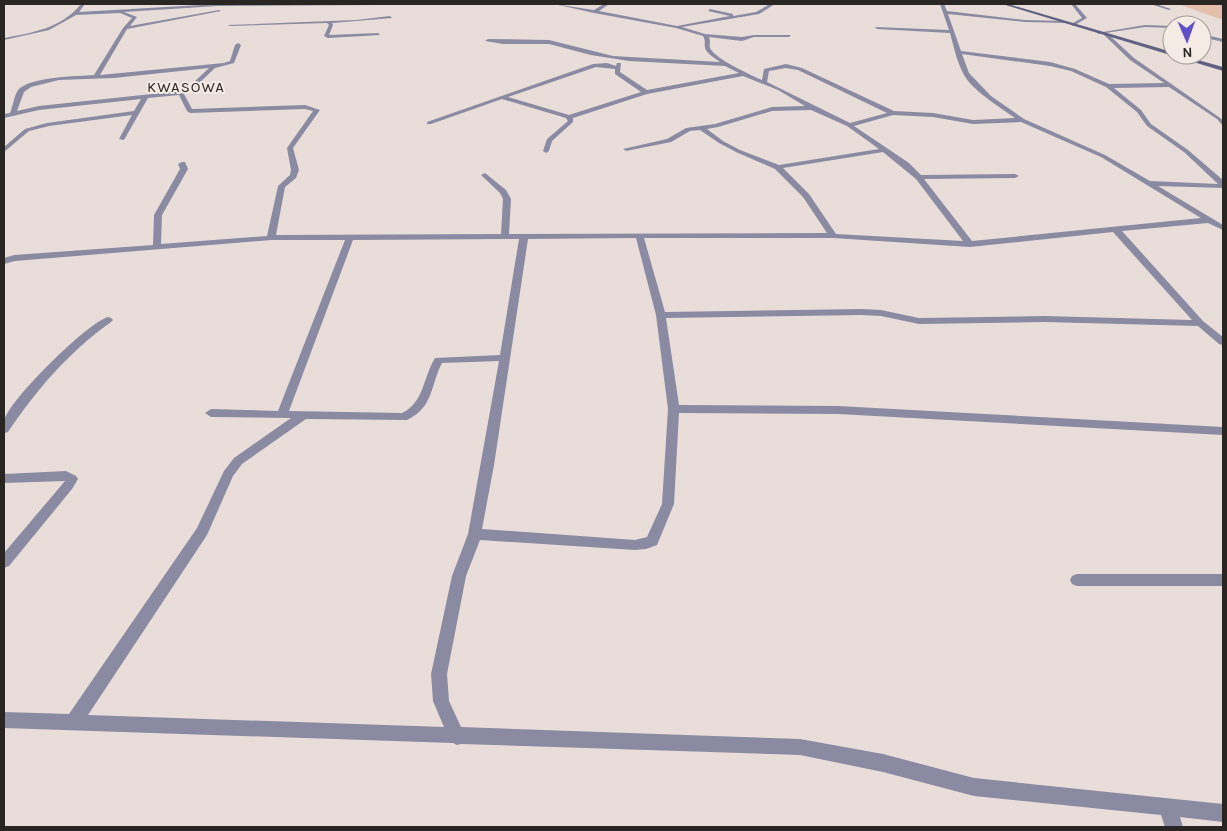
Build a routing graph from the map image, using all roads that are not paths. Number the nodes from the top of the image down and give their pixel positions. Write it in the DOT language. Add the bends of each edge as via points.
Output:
graph roads {
  1 [pos="83,4"];
  2 [pos="129,4"];
  3 [pos="310,4"];
  4 [pos="375,4"];
  5 [pos="556,4"];
  6 [pos="607,4"];
  7 [pos="773,4"];
  8 [pos="942,4"];
  9 [pos="1004,4"];
  10 [pos="1073,4"];
  11 [pos="1152,4"];
  12 [pos="254,5"];
  13 [pos="1169,9"];
  14 [pos="124,10"];
  15 [pos="322,10"];
  16 [pos="710,10"];
  17 [pos="108,11"];
  18 [pos="594,12"];
  19 [pos="945,12"];
  20 [pos="75,14"];
  21 [pos="390,17"];
  22 [pos="740,17"];
  23 [pos="328,22"];
  24 [pos="1064,22"];
  25 [pos="230,25"];
  26 [pos="1073,26"];
  27 [pos="678,27"];
  28 [pos="1162,27"];
  29 [pos="125,28"];
  30 [pos="877,28"];
  31 [pos="950,32"];
  32 [pos="1098,33"];
  33 [pos="378,34"];
  34 [pos="705,35"];
  35 [pos="1106,35"];
  36 [pos="790,36"];
  37 [pos="4,39"];
  38 [pos="488,40"];
  39 [pos="238,45"];
  40 [pos="957,52"];
  41 [pos="1162,52"];
  42 [pos="621,59"];
  43 [pos="726,64"];
  44 [pos="1209,65"];
  45 [pos="212,68"];
  46 [pos="618,68"];
  47 [pos="1223,69"];
  48 [pos="744,74"];
  49 [pos="97,75"];
  50 [pos="765,82"];
  51 [pos="1170,85"];
  52 [pos="1108,86"];
  53 [pos="646,92"];
  54 [pos="181,93"];
  55 [pos="146,96"];
  56 [pos="500,97"];
  57 [pos="812,108"];
  58 [pos="136,113"];
  59 [pos="893,113"];
  60 [pos="14,114"];
  61 [pos="4,116"];
  62 [pos="569,117"];
  63 [pos="1022,120"];
  64 [pos="429,123"];
  65 [pos="1223,124"];
  66 [pos="849,125"];
  67 [pos="702,128"];
  68 [pos="122,139"];
  69 [pos="626,149"];
  70 [pos="4,150"];
  71 [pos="885,150"];
  72 [pos="546,151"];
  73 [pos="182,164"];
  74 [pos="778,167"];
  75 [pos="485,176"];
  76 [pos="1015,176"];
  77 [pos="919,177"];
  78 [pos="1146,182"];
  79 [pos="1223,185"];
  80 [pos="1210,220"];
  81 [pos="1223,228"];
  82 [pos="1116,230"];
  83 [pos="505,236"];
  84 [pos="524,236"];
  85 [pos="833,236"];
  86 [pos="640,237"];
  87 [pos="271,238"];
  88 [pos="350,238"];
  89 [pos="970,244"];
  90 [pos="157,247"];
  91 [pos="4,261"];
  92 [pos="661,315"];
  93 [pos="108,320"];
  94 [pos="1200,323"];
  95 [pos="1223,342"];
  96 [pos="505,358"];
  97 [pos="674,409"];
  98 [pos="211,412"];
  99 [pos="282,414"];
  100 [pos="304,415"];
  101 [pos="8,416"];
  102 [pos="4,429"];
  103 [pos="1223,431"];
  104 [pos="4,478"];
  105 [pos="475,534"];
  106 [pos="4,562"];
  107 [pos="1077,580"];
  108 [pos="1223,580"];
  109 [pos="4,720"];
  110 [pos="73,723"];
  111 [pos="457,737"];
  112 [pos="1168,808"];
  113 [pos="1223,813"];
  114 [pos="1174,827"];
  1 -- 20 [label="street"];
  2 -- 14 [label="street"];
  3 -- 4 [label="street"];
  3 -- 12 [label="street"];
  3 -- 15 [label="street" via="310,8"];
  5 -- 18 [label="street"];
  6 -- 18 [label="street"];
  7 -- 22 [label="street" via="757,13"];
  8 -- 19 [label="street"];
  9 -- 24 [label="main road"];
  10 -- 26 [label="street" via="1085,18"];
  11 -- 13 [label="street"];
  12 -- 14 [label="street"];
  12 -- 29 [label="street"];
  14 -- 17 [label="street"];
  16 -- 22 [label="street"];
  17 -- 20 [label="street"];
  17 -- 29 [label="street" via="135,16"];
  18 -- 27 [label="street"];
  19 -- 24 [label="street"];
  19 -- 31 [label="street"];
  20 -- 37 [label="street" via="38,34"];
  21 -- 23 [label="street"];
  22 -- 27 [label="street"];
  23 -- 25 [label="street" via="311,19"];
  23 -- 33 [label="street" via="331,25 328,37"];
  24 -- 26 [label="main road"];
  26 -- 32 [label="main road"];
  27 -- 34 [label="street"];
  28 -- 32 [label="street"];
  29 -- 49 [label="street"];
  30 -- 31 [label="street"];
  31 -- 40 [label="street"];
  32 -- 35 [label="main road"];
  34 -- 36 [label="street" via="742,39"];
  34 -- 43 [label="street" via="710,52"];
  35 -- 41 [label="main road"];
  35 -- 51 [label="street"];
  38 -- 42 [label="street" via="554,43"];
  39 -- 45 [label="street" via="230,64"];
  40 -- 52 [label="street" via="1059,66"];
  40 -- 63 [label="street" via="971,80"];
  42 -- 43 [label="street"];
  42 -- 46 [label="street"];
  43 -- 48 [label="street"];
  44 -- 47 [label="main road"];
  45 -- 49 [label="street"];
  45 -- 54 [label="street"];
  46 -- 53 [label="street" via="617,72"];
  46 -- 56 [label="street" via="595,65"];
  48 -- 50 [label="street"];
  48 -- 53 [label="street"];
  49 -- 60 [label="street" via="59,78 29,86 21,91"];
  50 -- 57 [label="street"];
  50 -- 59 [label="street" via="765,70 793,66"];
  51 -- 52 [label="street"];
  51 -- 65 [label="street"];
  52 -- 79 [label="street" via="1142,114 1149,125 1186,151"];
  53 -- 62 [label="street"];
  54 -- 55 [label="street"];
  54 -- 87 [label="street" via="190,111 305,107 317,110 290,148 295,170 282,186"];
  55 -- 58 [label="street"];
  55 -- 60 [label="street" via="39,108"];
  56 -- 62 [label="street"];
  56 -- 64 [label="street"];
  57 -- 66 [label="street"];
  57 -- 67 [label="street" via="772,108 729,123"];
  58 -- 68 [label="street"];
  58 -- 70 [label="street" via="49,124 27,130"];
  59 -- 63 [label="street" via="973,122"];
  59 -- 66 [label="street"];
  60 -- 61 [label="street"];
  62 -- 72 [label="street" via="571,121 549,140"];
  63 -- 78 [label="street" via="1103,156"];
  66 -- 71 [label="street"];
  67 -- 69 [label="street" via="688,129 669,141"];
  67 -- 74 [label="street" via="738,152"];
  71 -- 74 [label="street"];
  71 -- 77 [label="street"];
  73 -- 90 [label="street" via="184,168 158,215"];
  74 -- 85 [label="street" via="806,196"];
  75 -- 83 [label="street" via="507,199"];
  76 -- 77 [label="street"];
  77 -- 89 [label="street"];
  78 -- 79 [label="street"];
  78 -- 80 [label="street"];
  80 -- 81 [label="street"];
  80 -- 82 [label="street"];
  82 -- 89 [label="street"];
  82 -- 94 [label="street"];
  83 -- 84 [label="street"];
  83 -- 88 [label="street"];
  84 -- 86 [label="street"];
  84 -- 96 [label="street"];
  85 -- 86 [label="street"];
  85 -- 89 [label="street"];
  86 -- 92 [label="street"];
  87 -- 88 [label="street"];
  87 -- 90 [label="street"];
  88 -- 99 [label="street"];
  90 -- 91 [label="street"];
  92 -- 94 [label="street" via="862,312 919,321 1044,318"];
  92 -- 97 [label="street"];
  93 -- 101 [label="street" via="72,346"];
  94 -- 95 [label="street"];
  96 -- 100 [label="street" via="439,360 420,407 403,417"];
  96 -- 105 [label="street"];
  97 -- 103 [label="street" via="838,410"];
  97 -- 105 [label="street" via="668,504 655,536 646,544"];
  98 -- 99 [label="street"];
  99 -- 100 [label="street"];
  100 -- 110 [label="street" via="238,461 228,474 202,531"];
  101 -- 102 [label="street"];
  104 -- 106 [label="street" via="72,478"];
  105 -- 111 [label="street" via="459,576 439,674 441,701"];
  107 -- 108 [label="street"];
  109 -- 110 [label="street"];
  110 -- 111 [label="street"];
  111 -- 112 [label="street" via="800,748 883,763 974,787"];
  112 -- 113 [label="street"];
  112 -- 114 [label="street"];
}
